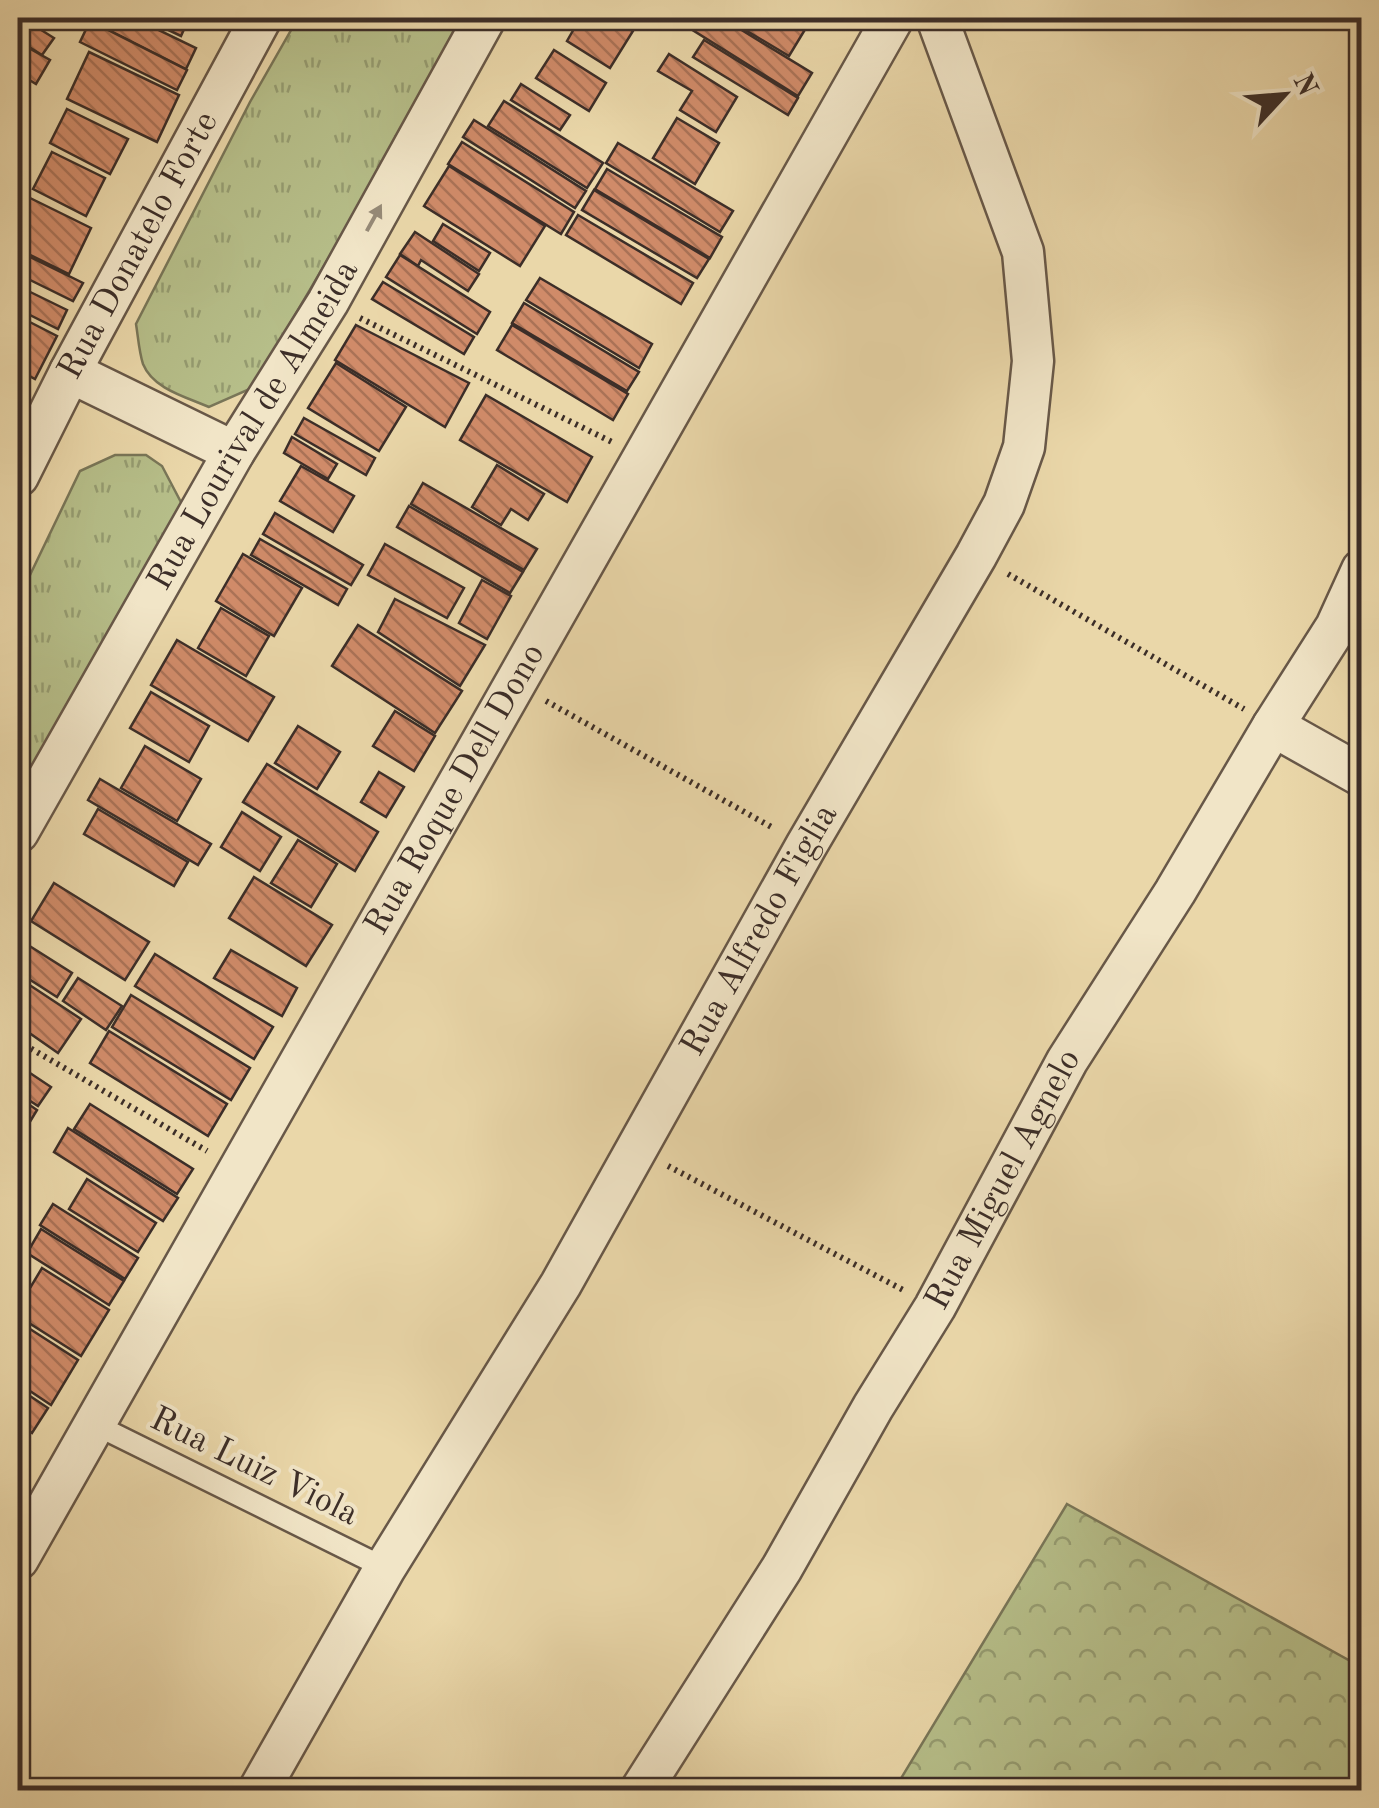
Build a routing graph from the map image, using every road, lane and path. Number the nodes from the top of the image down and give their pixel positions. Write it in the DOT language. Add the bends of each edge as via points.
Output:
graph roads {
  1 [pos="261,18"];
  2 [pos="485,18"];
  3 [pos="892,18"];
  4 [pos="938,18"];
  5 [pos="328,302"];
  6 [pos="70,372"];
  7 [pos="234,452"];
  8 [pos="643,458"];
  9 [pos="18,476"];
  10 [pos="976,556"];
  11 [pos="1362,570"];
  12 [pos="514,684"];
  13 [pos="1274,726"];
  14 [pos="1362,776"];
  15 [pos="18,832"];
  16 [pos="806,846"];
  17 [pos="18,1041"];
  18 [pos="636,1149"];
  19 [pos="238,1170"];
  20 [pos="935,1307"];
  21 [pos="94,1424"];
  22 [pos="18,1558"];
  23 [pos="385,1568"];
  24 [pos="259,1790"];
  25 [pos="641,1790"];
  1 -- 6 [label="street, Rua Donatelo Forte"];
  5 -- 2 [label="street, Rua Lourival de Almeida, one-way"];
  3 -- 8 [label="street, Rua Roque Dell Dono"];
  4 -- 10 [label="street, Rua Alfredo Figlia" via="1022,252 1033,361 1024,447"];
  5 -- 7 [label="street, Rua Lourival de Almeida"];
  5 -- 8 [label="path"];
  6 -- 7 [label="street"];
  6 -- 9 [label="street, Rua Donatelo Forte"];
  7 -- 15 [label="street, Rua Lourival de Almeida"];
  8 -- 12 [label="street, Rua Roque Dell Dono"];
  10 -- 13 [label="path"];
  10 -- 16 [label="street, Rua Alfredo Figlia"];
  11 -- 13 [label="street, Rua Miguel Agnelo" via="1336,627"];
  12 -- 16 [label="path"];
  12 -- 19 [label="street, Rua Roque Dell Dono"];
  13 -- 14 [label="street"];
  13 -- 20 [label="street, Rua Miguel Agnelo" via="1067,1061"];
  16 -- 18 [label="street, Rua Alfredo Figlia"];
  17 -- 19 [label="path"];
  18 -- 20 [label="path"];
  18 -- 23 [label="street, Rua Alfredo Figlia"];
  19 -- 21 [label="street, Rua Roque Dell Dono"];
  20 -- 25 [label="street, Rua Miguel Agnelo" via="782,1568"];
  21 -- 22 [label="street, Rua Roque Dell Dono"];
  21 -- 23 [label="lane, Rua Luiz Viola"];
  23 -- 24 [label="street, Rua Alfredo Figlia"];
}
